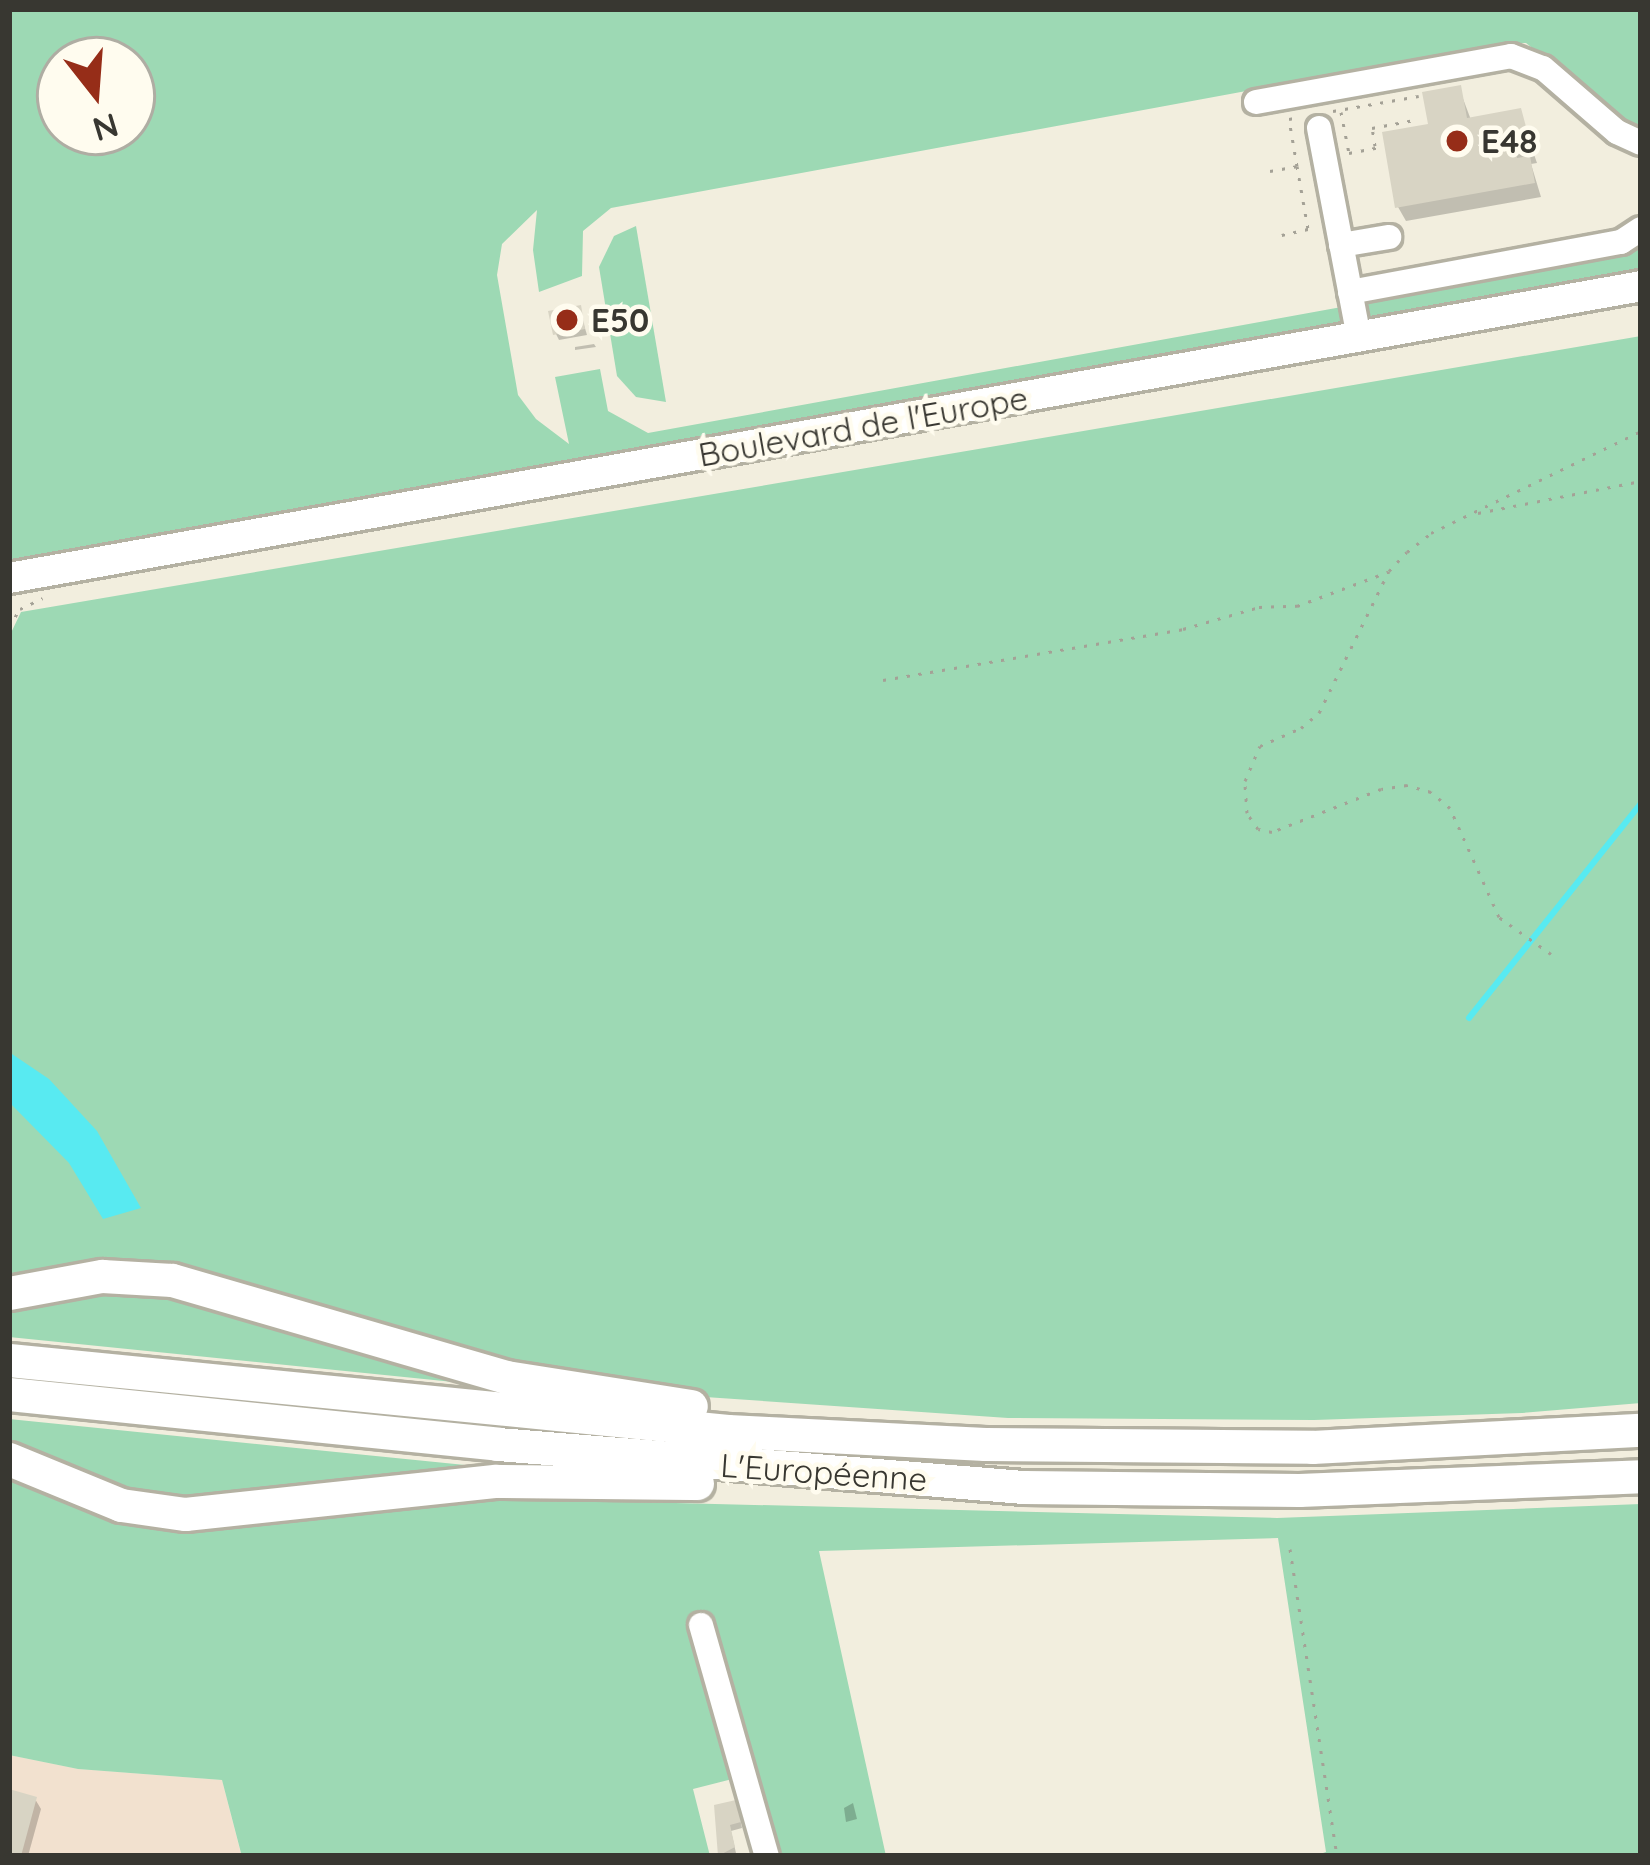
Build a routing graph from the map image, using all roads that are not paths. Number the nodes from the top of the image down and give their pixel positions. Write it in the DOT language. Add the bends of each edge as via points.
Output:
graph roads {
  1 [pos="1256,102"];
  2 [pos="1318,128"];
  3 [pos="1641,143"];
  4 [pos="1641,229"];
  5 [pos="1389,237"];
  6 [pos="1341,245"];
  7 [pos="1641,286"];
  8 [pos="1350,292"];
  9 [pos="1359,337"];
  10 [pos="85,567"];
  11 [pos="9,578"];
  12 [pos="9,599"];
  13 [pos="9,1293"];
  14 [pos="15,1378"];
  15 [pos="1641,1430"];
  16 [pos="1118,1448"];
  17 [pos="9,1459"];
  18 [pos="1641,1476"];
  19 [pos="1023,1486"];
  20 [pos="701,1625"];
  21 [pos="767,1856"];
  1 -- 3 [label="lane" via="1511,56 1543,68"];
  2 -- 6 [label="lane"];
  4 -- 8 [label="lane" via="1621,242"];
  5 -- 6 [label="lane"];
  6 -- 8 [label="lane"];
  7 -- 9 [label="main road, Boulevard de l'Europe"];
  8 -- 9 [label="lane"];
  9 -- 10 [label="main road, Boulevard de l'Europe"];
  10 -- 11 [label="main road, Boulevard de l'Europe"];
  10 -- 12 [label="main road, Boulevard de l'Europe"];
  13 -- 16 [label="highway" via="102,1276 158,1278 560,1387"];
  14 -- 16 [label="highway, L'Européenne" via="728,1431"];
  14 -- 19 [label="highway, L'Européenne" via="543,1448"];
  15 -- 16 [label="highway, L'Européenne" via="1373,1446"];
  17 -- 19 [label="highway" via="99,1498 185,1514 534,1479 840,1490"];
  18 -- 19 [label="highway, L'Européenne" via="1266,1490"];
  20 -- 21 [label="lane"];
}
